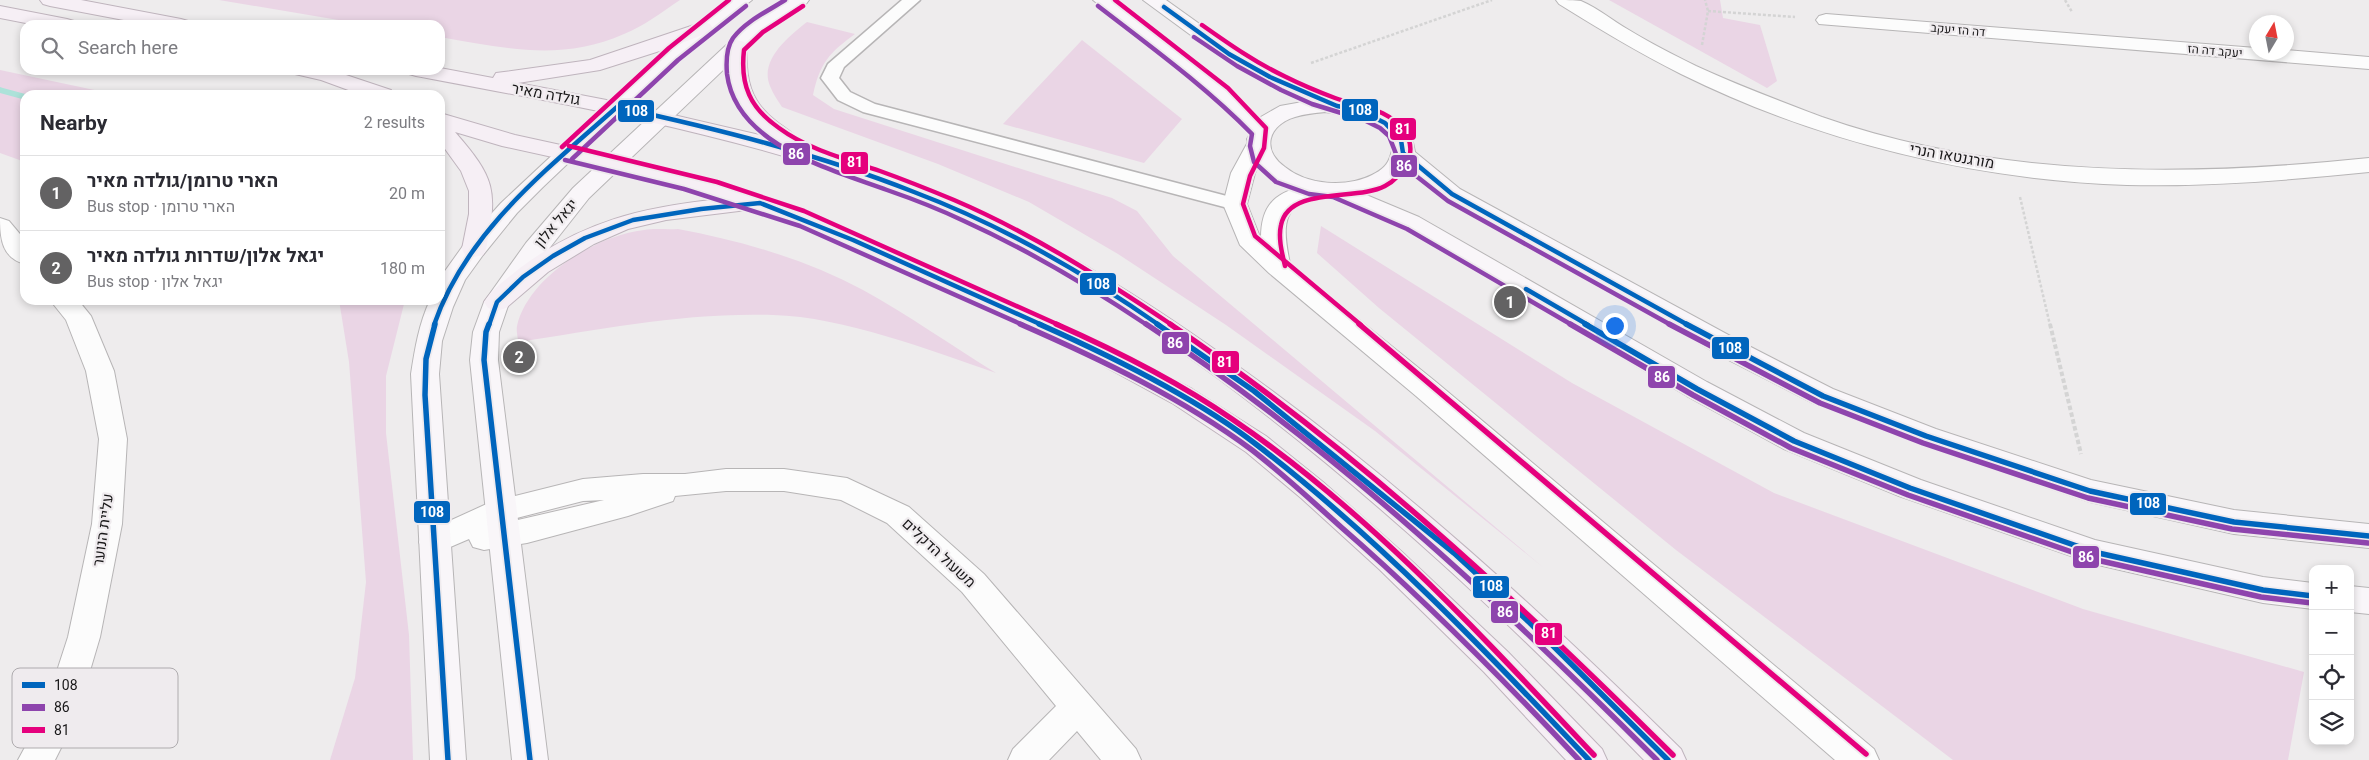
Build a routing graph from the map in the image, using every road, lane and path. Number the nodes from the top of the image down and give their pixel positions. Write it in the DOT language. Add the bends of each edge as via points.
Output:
graph roads {
  1 [pos="50,0"];
  2 [pos="742,0"];
  3 [pos="799,0"];
  4 [pos="912,0"];
  5 [pos="1103,0"];
  6 [pos="1492,0"];
  7 [pos="1566,0"];
  8 [pos="1706,0"];
  9 [pos="1158,4"];
  10 [pos="1708,11"];
  11 [pos="0,12"];
  12 [pos="41,20"];
  13 [pos="155,20"];
  14 [pos="1826,20"];
  15 [pos="703,28"];
  16 [pos="2090,41"];
  17 [pos="737,46"];
  18 [pos="2369,63"];
  19 [pos="1694,72"];
  20 [pos="322,75"];
  21 [pos="442,75"];
  22 [pos="1270,78"];
  23 [pos="473,81"];
  24 [pos="369,90"];
  25 [pos="1337,106"];
  26 [pos="617,107"];
  27 [pos="661,116"];
  28 [pos="445,122"];
  29 [pos="445,134"];
  30 [pos="1259,139"];
  31 [pos="567,153"];
  32 [pos="1403,153"];
  33 [pos="812,155"];
  34 [pos="611,163"];
  35 [pos="2369,165"];
  36 [pos="2013,166"];
  37 [pos="1329,189"];
  38 [pos="760,203"];
  39 [pos="1235,204"];
  40 [pos="474,249"];
  41 [pos="1278,267"];
  42 [pos="445,296"];
  43 [pos="497,302"];
  44 [pos="68,305"];
  45 [pos="441,305"];
  46 [pos="2090,491"];
  47 [pos="503,523"];
  48 [pos="2369,536"];
  49 [pos="434,542"];
  50 [pos="2309,596"];
  51 [pos="2354,600"];
  52 [pos="2369,602"];
  53 [pos="74,668"];
  54 [pos="1078,706"];
  55 [pos="43,748"];
  56 [pos="36,760"];
  57 [pos="448,760"];
  58 [pos="530,760"];
  59 [pos="1026,760"];
  60 [pos="1123,760"];
  61 [pos="1588,760"];
  62 [pos="1668,760"];
  63 [pos="1861,760"];
  1 -- 13 [label="main road"];
  2 -- 15 [label="street"];
  3 -- 17 [label="street, יגאל אלון" via="758,26"];
  4 -- 39 [label="lane" via="836,64 830,78 844,96 869,108"];
  5 -- 30 [label="street" via="1223,94"];
  6 -- 22 [label="path"];
  7 -- 19 [label="street, מורגנטאו הנרי" via="1639,44"];
  8 -- 10 [label="path"];
  9 -- 22 [label="street"];
  10 -- 14 [label="path"];
  10 -- 19 [label="path"];
  11 -- 12 [label="main road"];
  14 -- 16 [label="street, דה הז יעקב"];
  15 -- 23 [label="main road" via="593,66"];
  15 -- 26 [label="street"];
  16 -- 18 [label="street, יעקב דה הז"];
  17 -- 27 [label="street, יגאל אלון"];
  17 -- 33 [label="main road" via="735,76 745,104 773,131"];
  19 -- 36 [label="street, מורגנטאו הנרי" via="1742,96 1811,122 1884,143"];
  20 -- 24 [label="main road"];
  21 -- 23 [label="main road, גולדה מאיר"];
  22 -- 25 [label="street"];
  23 -- 26 [label="main road, גולדה מאיר"];
  25 -- 30 [label="street" via="1294,110 1270,121"];
  25 -- 32 [label="street" via="1358,110 1385,122 1401,140"];
  26 -- 27 [label="main road, גולדה מאיר"];
  26 -- 31 [label="street"];
  27 -- 33 [label="main road, גולדה מאיר"];
  27 -- 34 [label="street, יגאל אלון"];
  28 -- 31 [label="main road" via="510,141"];
  29 -- 40 [label="main road" via="464,156 477,180 482,202"];
  30 -- 37 [label="street" via="1262,159 1280,176 1300,184"];
  30 -- 39 [label="street" via="1243,173"];
  31 -- 34 [label="main road"];
  31 -- 40 [label="street" via="509,208"];
  32 -- 37 [label="street" via="1398,166 1378,182 1358,188"];
  32 -- 46 [label="street" via="1452,194 1735,351 1823,396 1926,436"];
  33 -- 62 [label="main road, גולדה מאיר" via="958,210 1028,244 1104,288 1228,372 1299,425 1481,577"];
  34 -- 38 [label="main road"];
  34 -- 43 [label="street, יגאל אלון" via="581,193 535,249"];
  35 -- 36 [label="street, מורגנטאו הנרי" via="2231,177 2092,176"];
  36 -- 46 [label="path"];
  37 -- 41 [label="street" via="1292,197 1274,217 1272,237"];
  37 -- 50 [label="street" via="1410,222 1696,388 1794,441 1910,488 2094,552 2263,590"];
  38 -- 43 [label="main road" via="660,215 618,224 553,256 523,277"];
  38 -- 61 [label="main road" via="852,240 1082,343 1182,396 1256,444 1397,567 1496,662"];
  39 -- 41 [label="street" via="1249,240"];
  40 -- 42 [label="street" via="453,278"];
  41 -- 63 [label="street"];
  43 -- 47 [label="street, יגאל אלון" via="486,332 484,360"];
  44 -- 53 [label="street, עליית הנוער" via="78,316 100,371 112,439 107,524"];
  45 -- 49 [label="street" via="429,341 425,374"];
  46 -- 48 [label="street" via="2234,522"];
  47 -- 49 [label="street, משעול הדקלים"];
  47 -- 54 [label="street, משעול הדקלים" via="616,509 685,485 726,480 784,480 847,488 898,515 974,583"];
  47 -- 58 [label="street, יגאל אלון"];
  49 -- 57 [label="street"];
  51 -- 52 [label="street"];
  54 -- 59 [label="street"];
  54 -- 60 [label="street, משעול הדקלים"];
  55 -- 56 [label="street, עליית הנוער"];
}
